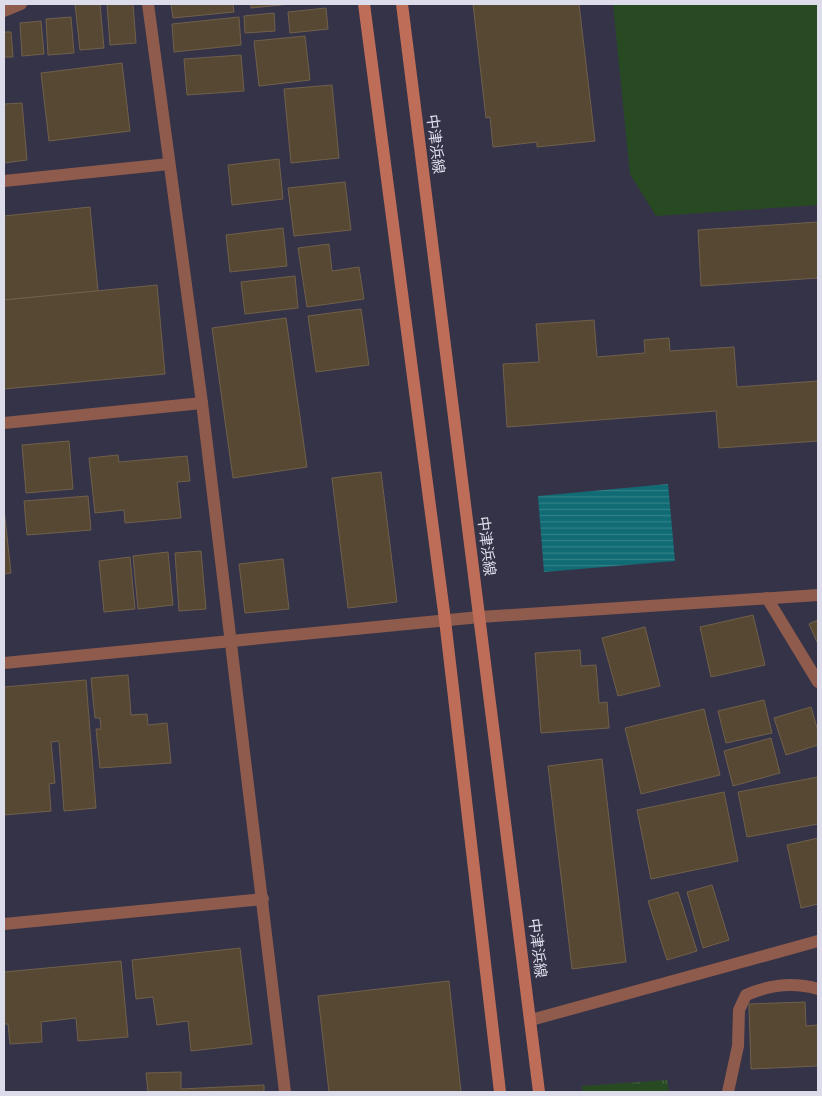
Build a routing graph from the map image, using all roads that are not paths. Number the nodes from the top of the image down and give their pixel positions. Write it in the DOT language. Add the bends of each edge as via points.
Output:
graph roads {
  1 [pos="21,4"];
  2 [pos="148,4"];
  3 [pos="364,4"];
  4 [pos="402,4"];
  5 [pos="4,11"];
  6 [pos="169,164"];
  7 [pos="4,181"];
  8 [pos="202,403"];
  9 [pos="4,423"];
  10 [pos="818,595"];
  11 [pos="767,598"];
  12 [pos="480,617"];
  13 [pos="445,620"];
  14 [pos="229,643"];
  15 [pos="4,663"];
  16 [pos="818,682"];
  17 [pos="263,899"];
  18 [pos="4,924"];
  19 [pos="818,940"];
  20 [pos="818,990"];
  21 [pos="531,1020"];
  22 [pos="285,1092"];
  23 [pos="500,1092"];
  24 [pos="539,1092"];
  25 [pos="728,1092"];
  1 -- 5 [label="street"];
  2 -- 6 [label="street"];
  3 -- 13 [label="street"];
  4 -- 12 [label="street, 中津浜線"];
  6 -- 7 [label="street"];
  6 -- 8 [label="street"];
  8 -- 9 [label="street"];
  8 -- 14 [label="street"];
  10 -- 11 [label="street"];
  11 -- 12 [label="street"];
  11 -- 16 [label="street"];
  12 -- 13 [label="street"];
  12 -- 21 [label="street, 中津浜線"];
  13 -- 14 [label="street"];
  13 -- 23 [label="street"];
  14 -- 15 [label="street"];
  14 -- 17 [label="street"];
  17 -- 18 [label="street"];
  17 -- 22 [label="street"];
  19 -- 21 [label="street"];
  20 -- 25 [label="street" via="803,985 763,988 746,995 739,1010 738,1046"];
  21 -- 24 [label="street, 中津浜線"];
}
